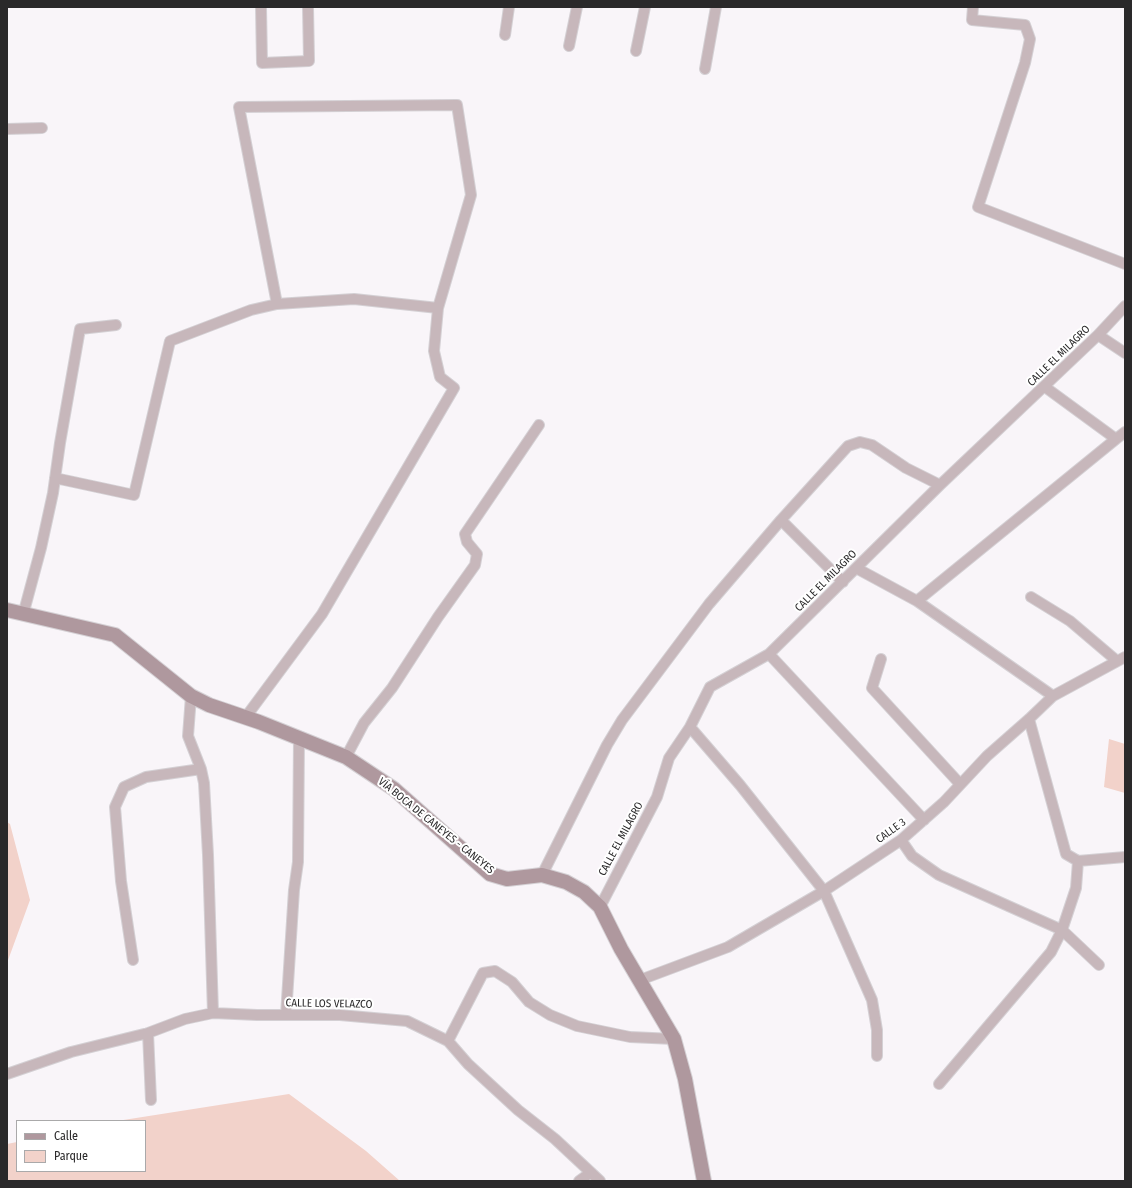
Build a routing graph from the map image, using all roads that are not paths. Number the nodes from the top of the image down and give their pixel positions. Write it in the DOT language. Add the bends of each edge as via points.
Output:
graph roads {
  1 [pos="261,7"];
  2 [pos="308,7"];
  3 [pos="509,7"];
  4 [pos="576,7"];
  5 [pos="645,7"];
  6 [pos="716,7"];
  7 [pos="973,7"];
  8 [pos="505,35"];
  9 [pos="569,46"];
  10 [pos="636,51"];
  11 [pos="705,69"];
  12 [pos="42,128"];
  13 [pos="7,129"];
  14 [pos="1125,264"];
  15 [pos="277,304"];
  16 [pos="1125,306"];
  17 [pos="438,308"];
  18 [pos="116,325"];
  19 [pos="1098,335"];
  20 [pos="1125,353"];
  21 [pos="1045,387"];
  22 [pos="540,425"];
  23 [pos="1125,432"];
  24 [pos="1116,439"];
  25 [pos="55,478"];
  26 [pos="940,485"];
  27 [pos="781,520"];
  28 [pos="856,568"];
  29 [pos="843,582"];
  30 [pos="1031,597"];
  31 [pos="917,601"];
  32 [pos="7,610"];
  33 [pos="23,615"];
  34 [pos="770,654"];
  35 [pos="881,659"];
  36 [pos="1121,659"];
  37 [pos="191,696"];
  38 [pos="1053,696"];
  39 [pos="245,718"];
  40 [pos="1029,719"];
  41 [pos="690,727"];
  42 [pos="299,737"];
  43 [pos="346,757"];
  44 [pos="201,769"];
  45 [pos="960,784"];
  46 [pos="924,820"];
  47 [pos="901,840"];
  48 [pos="1125,857"];
  49 [pos="1078,861"];
  50 [pos="542,875"];
  51 [pos="824,891"];
  52 [pos="600,907"];
  53 [pos="1062,930"];
  54 [pos="133,960"];
  55 [pos="1099,964"];
  56 [pos="640,980"];
  57 [pos="213,1013"];
  58 [pos="286,1015"];
  59 [pos="148,1033"];
  60 [pos="674,1039"];
  61 [pos="448,1042"];
  62 [pos="876,1056"];
  63 [pos="7,1074"];
  64 [pos="939,1084"];
  65 [pos="151,1100"];
  66 [pos="590,1173"];
  67 [pos="579,1181"];
  68 [pos="600,1181"];
  69 [pos="704,1181"];
  1 -- 2 [label="street" via="262,62 309,61"];
  3 -- 8 [label="street"];
  4 -- 9 [label="street"];
  5 -- 10 [label="street"];
  6 -- 11 [label="street"];
  7 -- 14 [label="street" via="972,20 1024,25 1030,39 1025,64 978,207"];
  12 -- 13 [label="street"];
  15 -- 17 [label="street" via="354,299"];
  15 -- 17 [label="street" via="239,107 457,105 471,195"];
  15 -- 25 [label="street" via="250,310 170,341 134,495"];
  16 -- 19 [label="street, CALLE EL MILAGRO"];
  17 -- 39 [label="street" via="434,351 440,377 454,388 322,614"];
  18 -- 25 [label="street" via="80,329"];
  19 -- 20 [label="street"];
  19 -- 21 [label="street, CALLE EL MILAGRO"];
  21 -- 24 [label="street"];
  21 -- 26 [label="street, CALLE EL MILAGRO"];
  22 -- 43 [label="street" via="465,534 467,542 477,554 475,565 392,688 364,723"];
  23 -- 24 [label="street"];
  24 -- 31 [label="street"];
  25 -- 33 [label="street" via="41,548"];
  26 -- 27 [label="street" via="906,468 872,445 856,442 848,446 832,462"];
  26 -- 28 [label="street, CALLE EL MILAGRO"];
  27 -- 29 [label="street"];
  27 -- 50 [label="street" via="674,647 622,720"];
  28 -- 29 [label="street, CALLE EL MILAGRO"];
  28 -- 31 [label="street"];
  29 -- 34 [label="street, CALLE EL MILAGRO"];
  30 -- 36 [label="street" via="1070,621"];
  31 -- 38 [label="street"];
  32 -- 33 [label="street, VÍA BOCA DE CANEYES - CANEYES"];
  33 -- 37 [label="street, VÍA BOCA DE CANEYES - CANEYES" via="115,635"];
  34 -- 41 [label="street, CALLE EL MILAGRO" via="710,687"];
  34 -- 46 [label="street"];
  35 -- 45 [label="street" via="872,688"];
  36 -- 38 [label="street, CALLE 3"];
  37 -- 39 [label="street, VÍA BOCA DE CANEYES - CANEYES"];
  37 -- 44 [label="street" via="188,736"];
  38 -- 40 [label="street, CALLE 3"];
  39 -- 42 [label="street, VÍA BOCA DE CANEYES - CANEYES"];
  40 -- 45 [label="street, CALLE 3"];
  40 -- 49 [label="street" via="1066,854"];
  41 -- 51 [label="street" via="740,785"];
  41 -- 52 [label="street, CALLE EL MILAGRO" via="669,758 657,796"];
  42 -- 43 [label="street, VÍA BOCA DE CANEYES - CANEYES"];
  42 -- 58 [label="street" via="298,862"];
  43 -- 50 [label="street, VÍA BOCA DE CANEYES - CANEYES" via="394,789 490,874 507,879"];
  44 -- 54 [label="street" via="146,777 124,787 115,807 121,880"];
  44 -- 57 [label="street" via="208,855"];
  45 -- 46 [label="street, CALLE 3"];
  46 -- 47 [label="street, CALLE 3"];
  47 -- 51 [label="street, CALLE 3"];
  47 -- 53 [label="street" via="912,856 939,876"];
  48 -- 49 [label="street"];
  49 -- 53 [label="street" via="1076,888"];
  50 -- 52 [label="street, VÍA BOCA DE CANEYES - CANEYES" via="566,882 584,892"];
  51 -- 56 [label="street, CALLE 3" via="728,947"];
  51 -- 62 [label="street" via="872,1000 877,1030"];
  52 -- 56 [label="street, VÍA BOCA DE CANEYES - CANEYES"];
  53 -- 55 [label="street"];
  53 -- 64 [label="street" via="1051,952"];
  56 -- 60 [label="street, VÍA BOCA DE CANEYES - CANEYES"];
  57 -- 58 [label="street, CALLE LOS VELAZCO"];
  57 -- 59 [label="street, CALLE LOS VELAZCO" via="185,1018"];
  58 -- 61 [label="street, CALLE LOS VELAZCO" via="340,1015 407,1021"];
  59 -- 63 [label="street, CALLE LOS VELAZCO" via="71,1052"];
  59 -- 65 [label="street"];
  60 -- 61 [label="street" via="630,1037 576,1026 550,1015 529,1002 512,982 495,971 483,973"];
  60 -- 69 [label="street, VÍA BOCA DE CANEYES - CANEYES" via="685,1079"];
  61 -- 66 [label="street, CALLE LOS VELAZCO" via="468,1064 518,1110 555,1139"];
  66 -- 67 [label="street"];
  66 -- 68 [label="street, CALLE LOS VELAZCO"];
}
